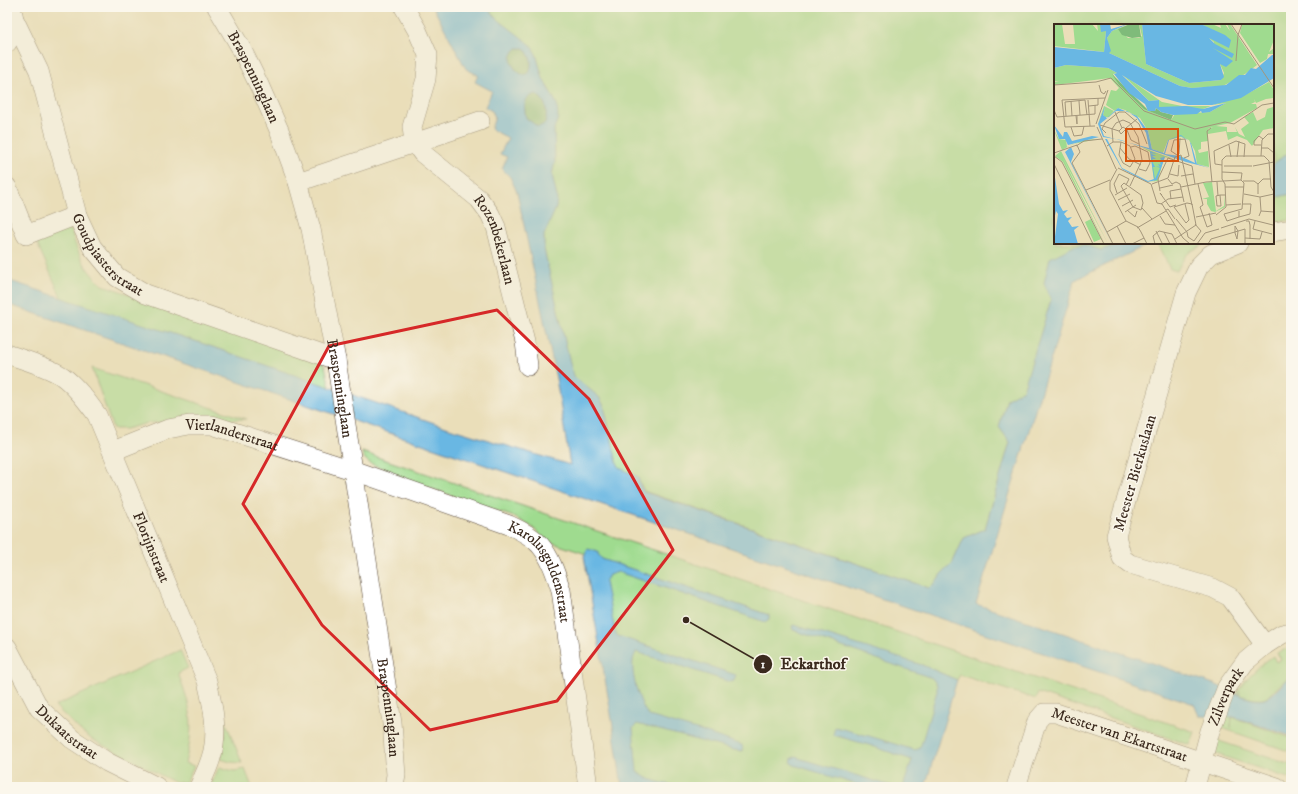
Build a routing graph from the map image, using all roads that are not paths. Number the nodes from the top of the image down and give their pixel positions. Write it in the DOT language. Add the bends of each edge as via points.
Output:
graph roads {
  1 [pos="217,7"];
  2 [pos="404,7"];
  3 [pos="13,13"];
  4 [pos="7,43"];
  5 [pos="480,121"];
  6 [pos="414,142"];
  7 [pos="298,182"];
  8 [pos="7,187"];
  9 [pos="77,215"];
  10 [pos="1291,229"];
  11 [pos="1274,232"];
  12 [pos="1236,244"];
  13 [pos="7,354"];
  14 [pos="528,366"];
  15 [pos="337,367"];
  16 [pos="113,451"];
  17 [pos="352,470"];
  18 [pos="1291,632"];
  19 [pos="1265,645"];
  20 [pos="7,647"];
  21 [pos="1203,762"];
  22 [pos="157,787"];
  23 [pos="199,787"];
  24 [pos="394,787"];
  25 [pos="588,787"];
  26 [pos="1016,787"];
  27 [pos="1195,787"];
  28 [pos="1277,787"];
  1 -- 7 [label="street, Braspenninglaan" via="260,87"];
  2 -- 6 [label="street" via="428,56 426,79 412,127"];
  3 -- 4 [label="street"];
  3 -- 9 [label="street, Goudpiasterstraat" via="39,71"];
  5 -- 6 [label="street"];
  6 -- 7 [label="street"];
  6 -- 14 [label="street, Rozenbekerlaan" via="422,153 479,199 490,214 496,227 525,342"];
  7 -- 15 [label="street, Braspenninglaan" via="311,229"];
  8 -- 9 [label="street" via="26,235"];
  9 -- 15 [label="street, Goudpiasterstraat" via="92,247 117,277 146,294"];
  10 -- 11 [label="street"];
  12 -- 19 [label="street, Meester Bierkuslaan" via="1211,254 1199,266 1186,293 1116,536 1122,558 1130,564 1213,588 1230,597"];
  13 -- 16 [label="street, Florijnstraat" via="62,376 82,394 97,415"];
  15 -- 17 [label="street, Braspenninglaan"];
  16 -- 17 [label="street, Vierlanderstraat" via="168,428 212,425"];
  16 -- 23 [label="street, Florijnstraat" via="206,681 213,705 215,733 212,751"];
  17 -- 24 [label="street, Braspenninglaan" via="392,723 396,774"];
  17 -- 25 [label="street, Karolusguldenstraat" via="509,525 540,545 554,568 561,590"];
  18 -- 19 [label="street, Zilverpark" via="1282,634"];
  19 -- 21 [label="street, Zilverpark" via="1245,662 1227,687 1212,724"];
  20 -- 22 [label="street, Dukaatstraat" via="39,708 72,739 107,762"];
  21 -- 26 [label="street, Meester van Ekartstraat" via="1056,712 1044,713 1037,721"];
  21 -- 27 [label="street, Zilverpark"];
  21 -- 28 [label="street, Meester van Ekartstraat"];
}
